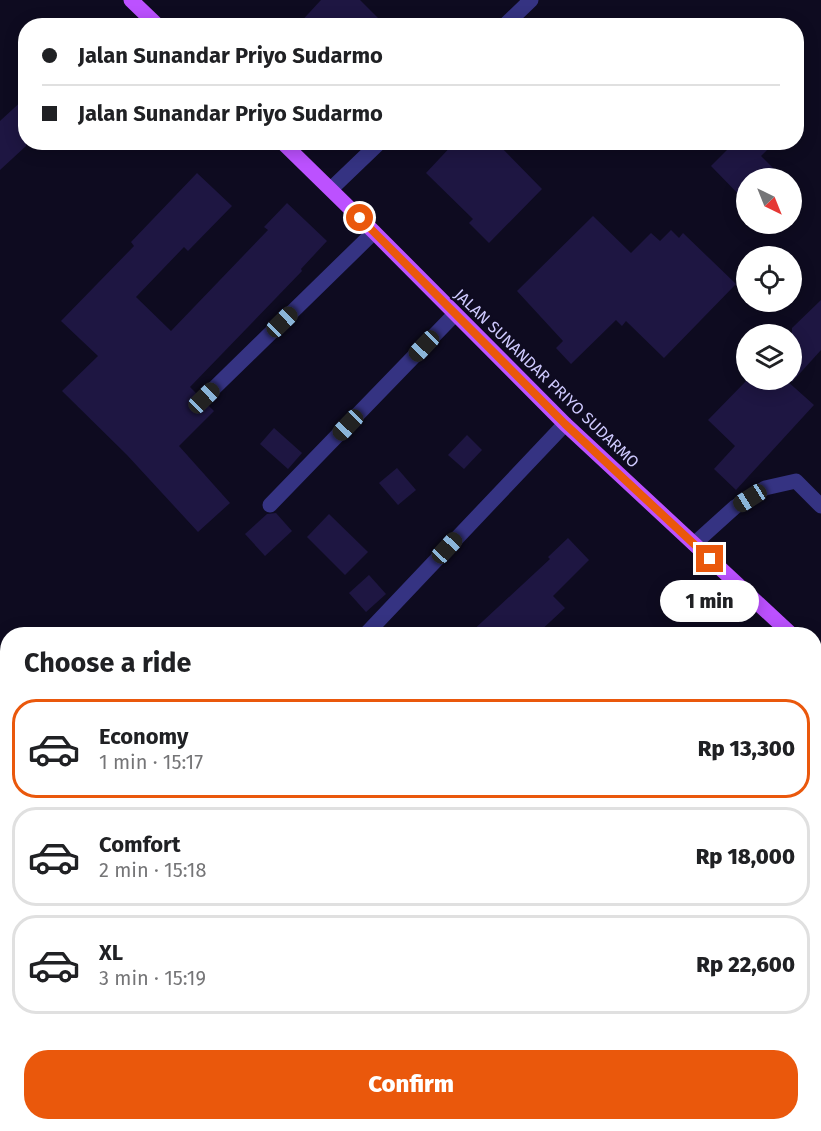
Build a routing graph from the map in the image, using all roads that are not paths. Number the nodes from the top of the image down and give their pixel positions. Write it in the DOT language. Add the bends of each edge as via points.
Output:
graph roads {
  1 [pos="130,0"];
  2 [pos="531,0"];
  3 [pos="149,18"];
  4 [pos="512,18"];
  5 [pos="290,150"];
  6 [pos="372,150"];
  7 [pos="331,189"];
  8 [pos="374,232"];
  9 [pos="455,314"];
  10 [pos="204,398"];
  11 [pos="565,424"];
  12 [pos="270,505"];
  13 [pos="821,506"];
  14 [pos="694,544"];
  15 [pos="373,627"];
  16 [pos="783,627"];
  1 -- 3 [label="main road"];
  2 -- 4 [label="street"];
  5 -- 7 [label="main road, JALAN SUNANDAR PRIYO SUDARMO"];
  6 -- 7 [label="street"];
  7 -- 8 [label="main road, JALAN SUNANDAR PRIYO SUDARMO"];
  8 -- 9 [label="main road, JALAN SUNANDAR PRIYO SUDARMO"];
  8 -- 10 [label="street"];
  9 -- 11 [label="main road, JALAN SUNANDAR PRIYO SUDARMO"];
  9 -- 12 [label="street"];
  11 -- 14 [label="main road, JALAN SUNANDAR PRIYO SUDARMO"];
  11 -- 15 [label="street"];
  13 -- 14 [label="street" via="796,481 765,488 735,507"];
  14 -- 16 [label="main road, JALAN SUNANDAR PRIYO SUDARMO"];
}
